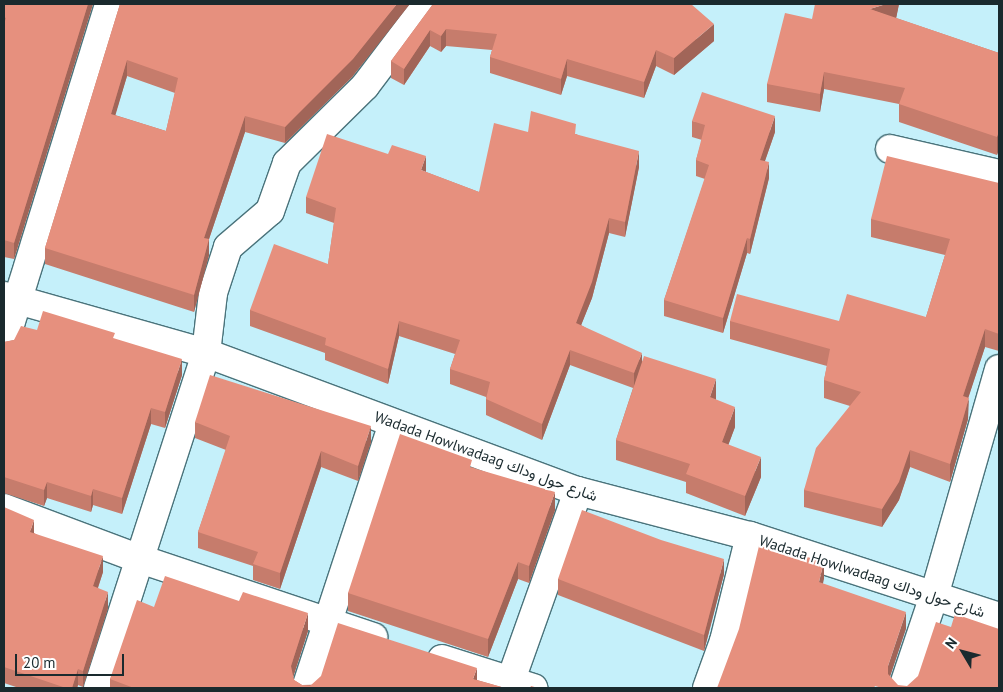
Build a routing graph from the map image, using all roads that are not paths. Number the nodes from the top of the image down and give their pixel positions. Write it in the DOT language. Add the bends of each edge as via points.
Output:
graph roads {
  1 [pos="109,4"];
  2 [pos="427,4"];
  3 [pos="890,149"];
  4 [pos="999,174"];
  5 [pos="12,298"];
  6 [pos="4,344"];
  7 [pos="206,352"];
  8 [pos="999,369"];
  9 [pos="393,424"];
  10 [pos="578,491"];
  11 [pos="4,508"];
  12 [pos="750,536"];
  13 [pos="140,559"];
  14 [pos="934,596"];
  15 [pos="999,617"];
  16 [pos="327,622"];
  17 [pos="517,686"];
  18 [pos="98,688"];
  19 [pos="306,688"];
  20 [pos="707,688"];
  21 [pos="903,688"];
  1 -- 5 [label="street"];
  2 -- 7 [label="street" via="366,86 287,163 270,211 228,247 214,293"];
  3 -- 4 [label="street"];
  5 -- 6 [label="street"];
  5 -- 7 [label="street, Wadada Howlwadaag شارع حول وداك"];
  7 -- 9 [label="street, Wadada Howlwadaag شارع حول وداك"];
  7 -- 13 [label="street"];
  8 -- 14 [label="street"];
  9 -- 10 [label="street, Wadada Howlwadaag شارع حول وداك"];
  9 -- 16 [label="street"];
  10 -- 12 [label="street, Wadada Howlwadaag شارع حول وداك"];
  10 -- 17 [label="street"];
  11 -- 13 [label="street"];
  12 -- 14 [label="street, Wadada Howlwadaag شارع حول وداك"];
  12 -- 20 [label="street" via="724,641"];
  13 -- 16 [label="street"];
  13 -- 18 [label="street"];
  14 -- 15 [label="street, Wadada Howlwadaag شارع حول وداك"];
  14 -- 21 [label="street"];
  16 -- 17 [label="street"];
  16 -- 19 [label="street"];
}
